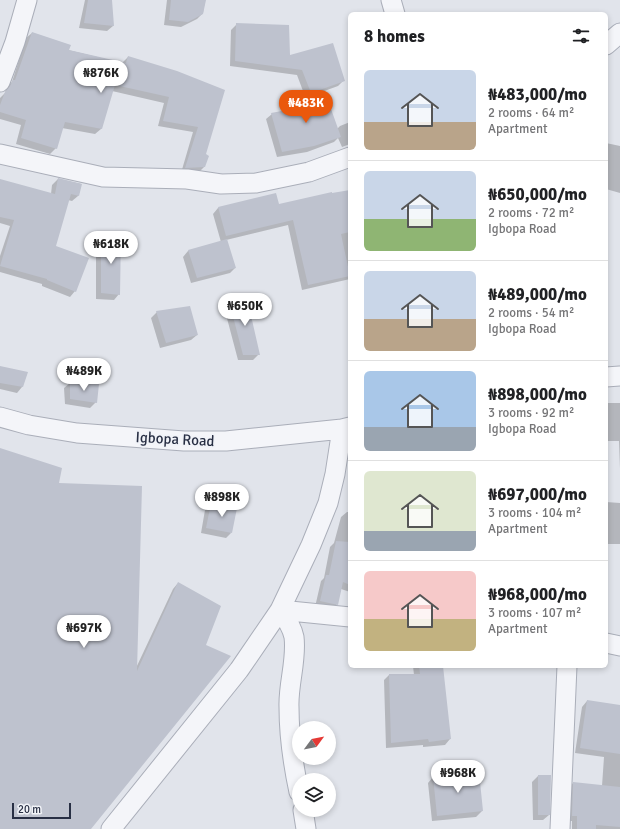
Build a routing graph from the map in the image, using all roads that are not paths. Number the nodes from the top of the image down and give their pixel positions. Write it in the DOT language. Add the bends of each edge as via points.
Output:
graph roads {
  1 [pos="27,0"];
  2 [pos="391,0"];
  3 [pos="394,12"];
  4 [pos="0,82"];
  5 [pos="0,154"];
  6 [pos="348,158"];
  7 [pos="620,376"];
  8 [pos="608,377"];
  9 [pos="0,417"];
  10 [pos="346,428"];
  11 [pos="280,610"];
  12 [pos="348,617"];
  13 [pos="608,643"];
  14 [pos="620,646"];
  15 [pos="567,668"];
  16 [pos="295,773"];
  17 [pos="303,817"];
  18 [pos="111,829"];
  19 [pos="306,829"];
  20 [pos="560,829"];
  1 -- 4 [label="street"];
  2 -- 3 [label="street"];
  5 -- 6 [label="street" via="103,177 187,179 220,184 256,183 309,172"];
  7 -- 8 [label="street"];
  9 -- 10 [label="street, Igbopa Road" via="77,433 184,441 226,441"];
  10 -- 11 [label="street" via="328,503 312,545"];
  11 -- 12 [label="street"];
  11 -- 16 [label="street" via="294,637 288,706"];
  11 -- 18 [label="street" via="239,670"];
  13 -- 14 [label="street"];
  15 -- 20 [label="street"];
  17 -- 19 [label="street"];
}
